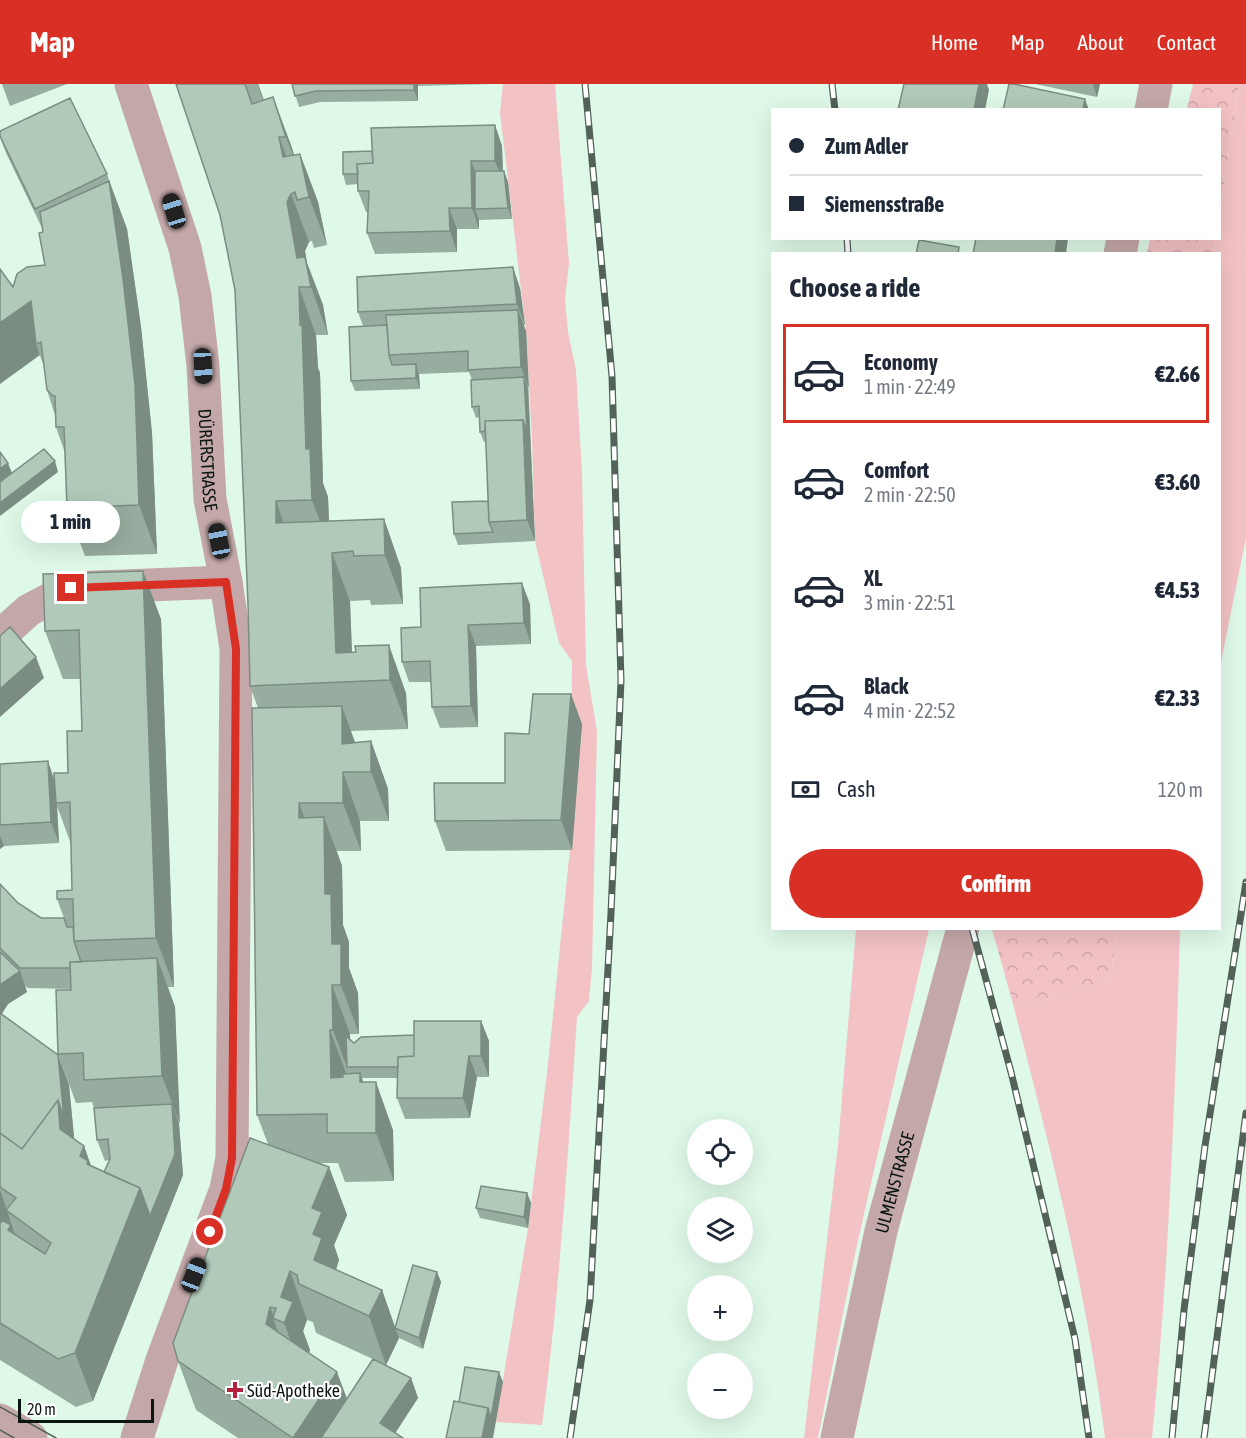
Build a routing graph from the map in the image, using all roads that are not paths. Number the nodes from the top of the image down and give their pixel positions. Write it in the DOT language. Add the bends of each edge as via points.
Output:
graph roads {
  1 [pos="131,84"];
  2 [pos="1156,84"];
  3 [pos="1151,108"];
  4 [pos="226,582"];
  5 [pos="0,636"];
  6 [pos="962,930"];
  7 [pos="0,1420"];
  8 [pos="32,1438"];
  9 [pos="137,1438"];
  10 [pos="837,1438"];
  1 -- 4 [label="street, DÜRERSTRASSE" via="168,192 195,296 210,499"];
  2 -- 3 [label="street"];
  4 -- 5 [label="street" via="71,588 29,610"];
  4 -- 9 [label="street, DÜRERSTRASSE" via="236,649 232,1158 226,1189"];
  6 -- 10 [label="street, ULMENSTRASSE" via="881,1231"];
  7 -- 8 [label="street"];
}
